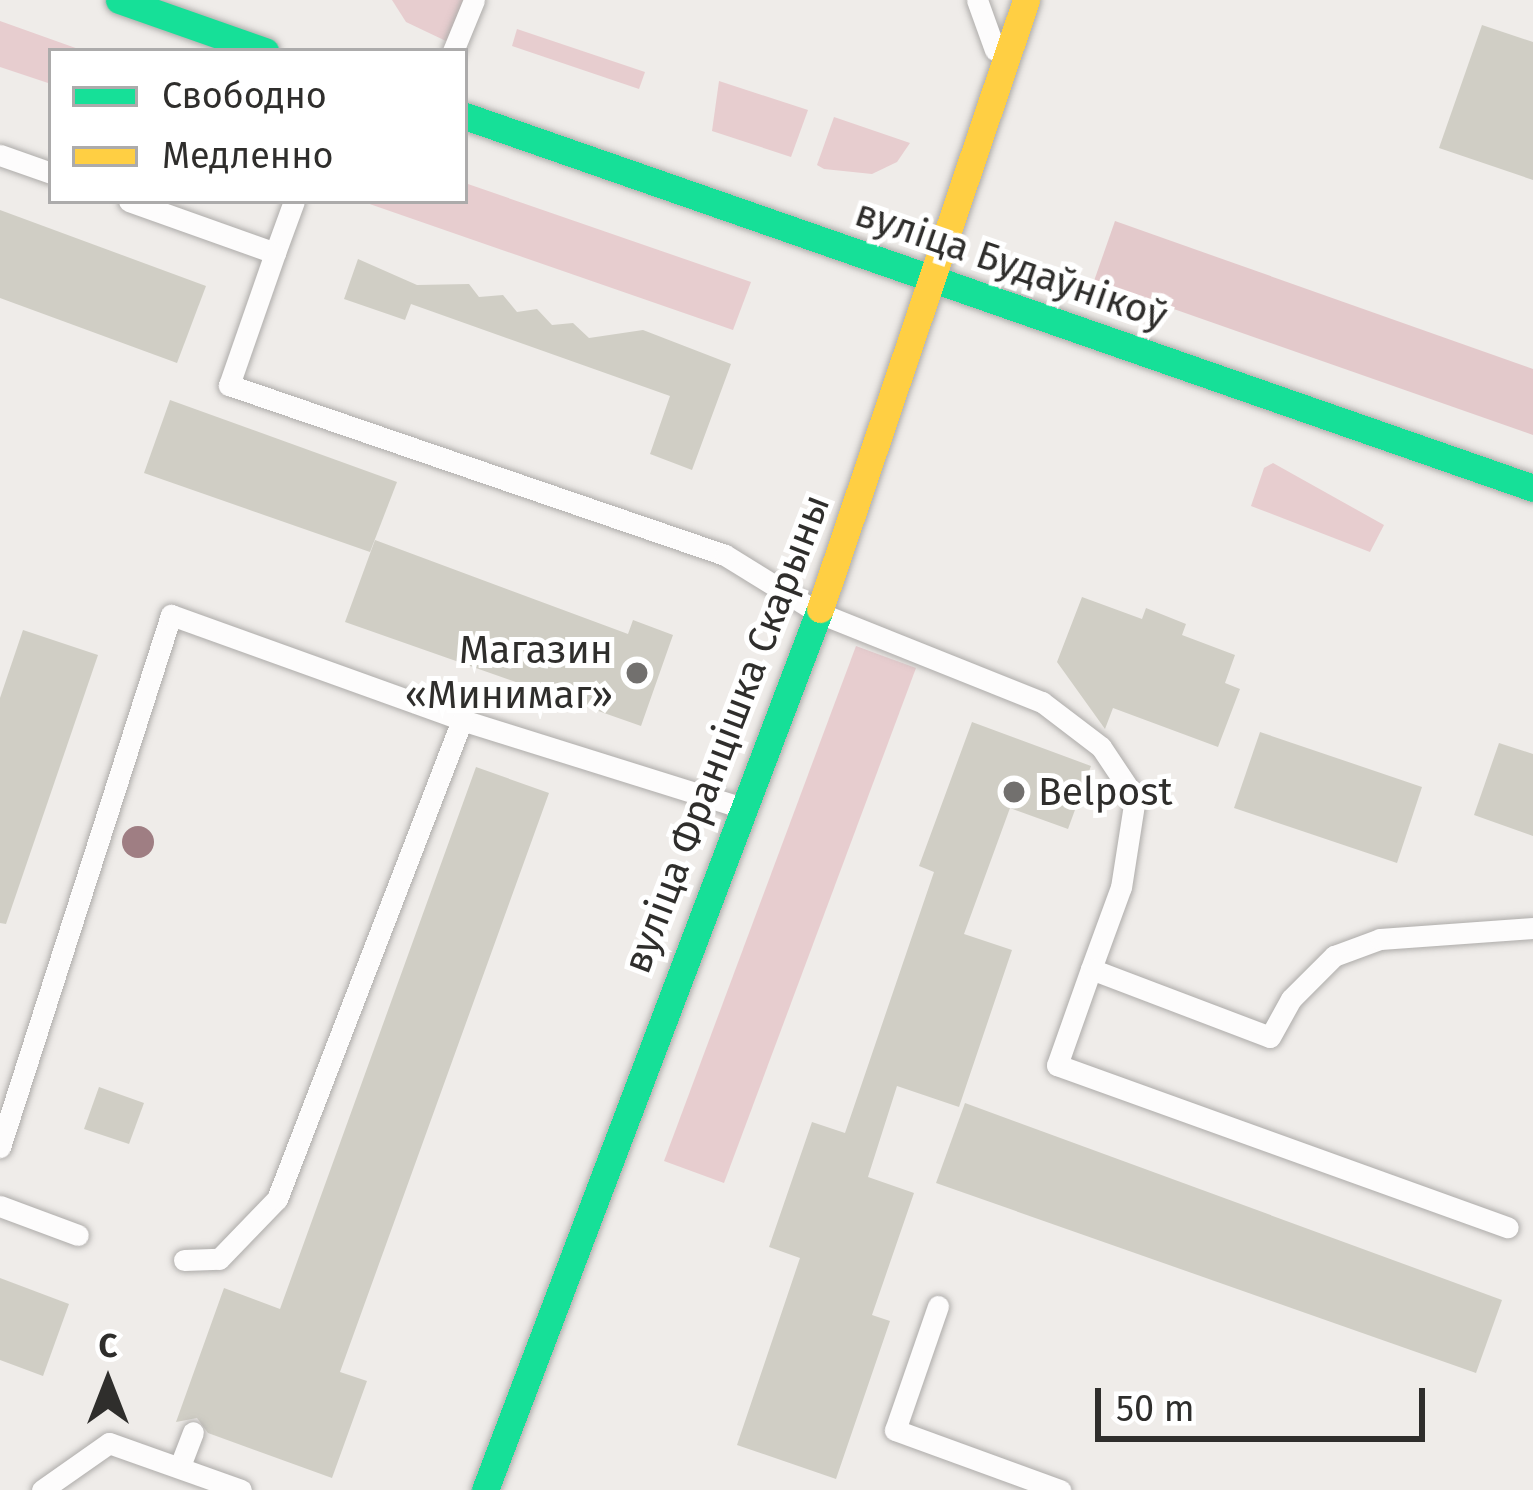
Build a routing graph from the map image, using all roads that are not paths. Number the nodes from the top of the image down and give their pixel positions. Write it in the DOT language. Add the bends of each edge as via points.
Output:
graph roads {
  1 [pos="119,0"];
  2 [pos="474,0"];
  3 [pos="977,0"];
  4 [pos="1026,0"];
  5 [pos="256,48"];
  6 [pos="454,48"];
  7 [pos="1002,69"];
  8 [pos="468,117"];
  9 [pos="0,155"];
  10 [pos="48,172"];
  11 [pos="137,204"];
  12 [pos="293,204"];
  13 [pos="275,253"];
  14 [pos="931,280"];
  15 [pos="1533,488"];
  16 [pos="819,613"];
  17 [pos="462,720"];
  18 [pos="742,808"];
  19 [pos="1533,928"];
  20 [pos="1091,969"];
  21 [pos="0,1147"];
  22 [pos="0,1206"];
  23 [pos="1508,1227"];
  24 [pos="78,1234"];
  25 [pos="184,1260"];
  26 [pos="938,1306"];
  27 [pos="193,1432"];
  28 [pos="180,1466"];
  29 [pos="42,1490"];
  30 [pos="241,1490"];
  31 [pos="485,1490"];
  32 [pos="1060,1490"];
  1 -- 5 [label="main road"];
  2 -- 6 [label="lane"];
  3 -- 7 [label="lane"];
  4 -- 7 [label="main road, вуліца Францішка Скарыны"];
  7 -- 14 [label="main road, вуліца Францішка Скарыны"];
  8 -- 14 [label="main road, вуліца Будаўнікоў"];
  9 -- 10 [label="lane"];
  11 -- 13 [label="lane"];
  12 -- 13 [label="lane"];
  13 -- 16 [label="lane" via="229,386 725,555"];
  14 -- 15 [label="main road, вуліца Будаўнікоў"];
  14 -- 16 [label="main road, вуліца Францішка Скарыны"];
  16 -- 18 [label="main road, вуліца Францішка Скарыны"];
  16 -- 20 [label="lane" via="1042,702 1101,747 1135,798 1121,887"];
  17 -- 18 [label="lane"];
  17 -- 21 [label="lane" via="171,615"];
  17 -- 25 [label="lane" via="277,1199 219,1259"];
  18 -- 31 [label="main road, вуліца Францішка Скарыны"];
  19 -- 20 [label="lane" via="1380,939 1334,956 1291,999 1270,1036"];
  20 -- 23 [label="lane" via="1057,1065"];
  22 -- 24 [label="lane"];
  26 -- 32 [label="lane" via="895,1430"];
  27 -- 28 [label="lane"];
  28 -- 29 [label="lane" via="109,1443"];
  28 -- 30 [label="lane"];
}
